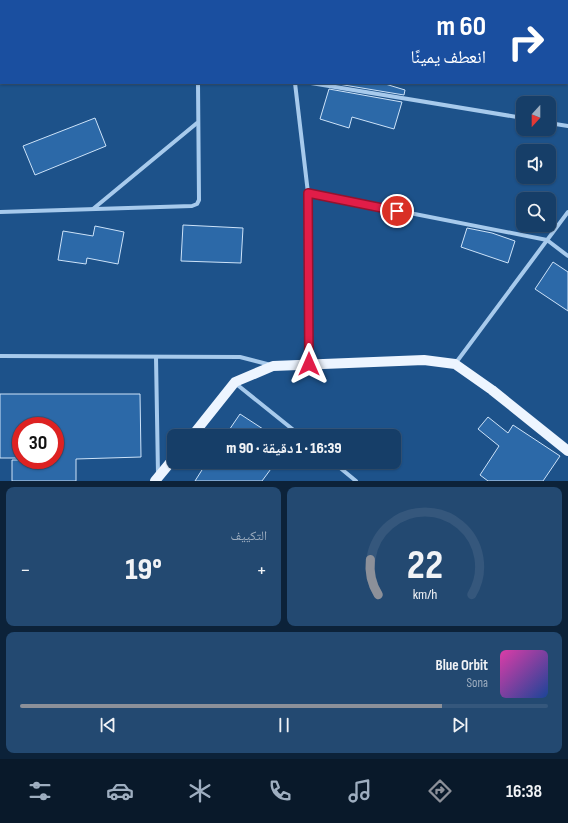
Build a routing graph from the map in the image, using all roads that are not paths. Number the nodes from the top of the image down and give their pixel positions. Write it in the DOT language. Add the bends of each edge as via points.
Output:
graph roads {
  1 [pos="198,84"];
  2 [pos="295,84"];
  3 [pos="317,84"];
  4 [pos="516,117"];
  5 [pos="197,123"];
  6 [pos="556,123"];
  7 [pos="568,126"];
  8 [pos="308,193"];
  9 [pos="93,209"];
  10 [pos="0,212"];
  11 [pos="568,212"];
  12 [pos="547,240"];
  13 [pos="568,256"];
  14 [pos="0,356"];
  15 [pos="156,357"];
  16 [pos="309,364"];
  17 [pos="455,364"];
  18 [pos="273,366"];
  19 [pos="235,382"];
  20 [pos="198,429"];
  21 [pos="292,429"];
  22 [pos="568,451"];
  23 [pos="167,467"];
  24 [pos="341,469"];
  25 [pos="157,479"];
  26 [pos="356,481"];
  1 -- 5 [label="street"];
  2 -- 8 [label="street"];
  3 -- 4 [label="street"];
  5 -- 9 [label="street"];
  5 -- 9 [label="street" via="199,200 196,204"];
  6 -- 7 [label="street"];
  8 -- 12 [label="street"];
  8 -- 16 [label="street"];
  9 -- 10 [label="street"];
  11 -- 12 [label="street"];
  12 -- 13 [label="street"];
  12 -- 17 [label="street"];
  14 -- 15 [label="street"];
  15 -- 18 [label="street" via="240,357"];
  15 -- 25 [label="street"];
  16 -- 17 [label="main road" via="424,360"];
  16 -- 18 [label="main road"];
  17 -- 22 [label="main road"];
  18 -- 19 [label="main road"];
  19 -- 20 [label="main road"];
  19 -- 21 [label="street"];
  23 -- 25 [label="main road"];
  24 -- 26 [label="street"];
}
